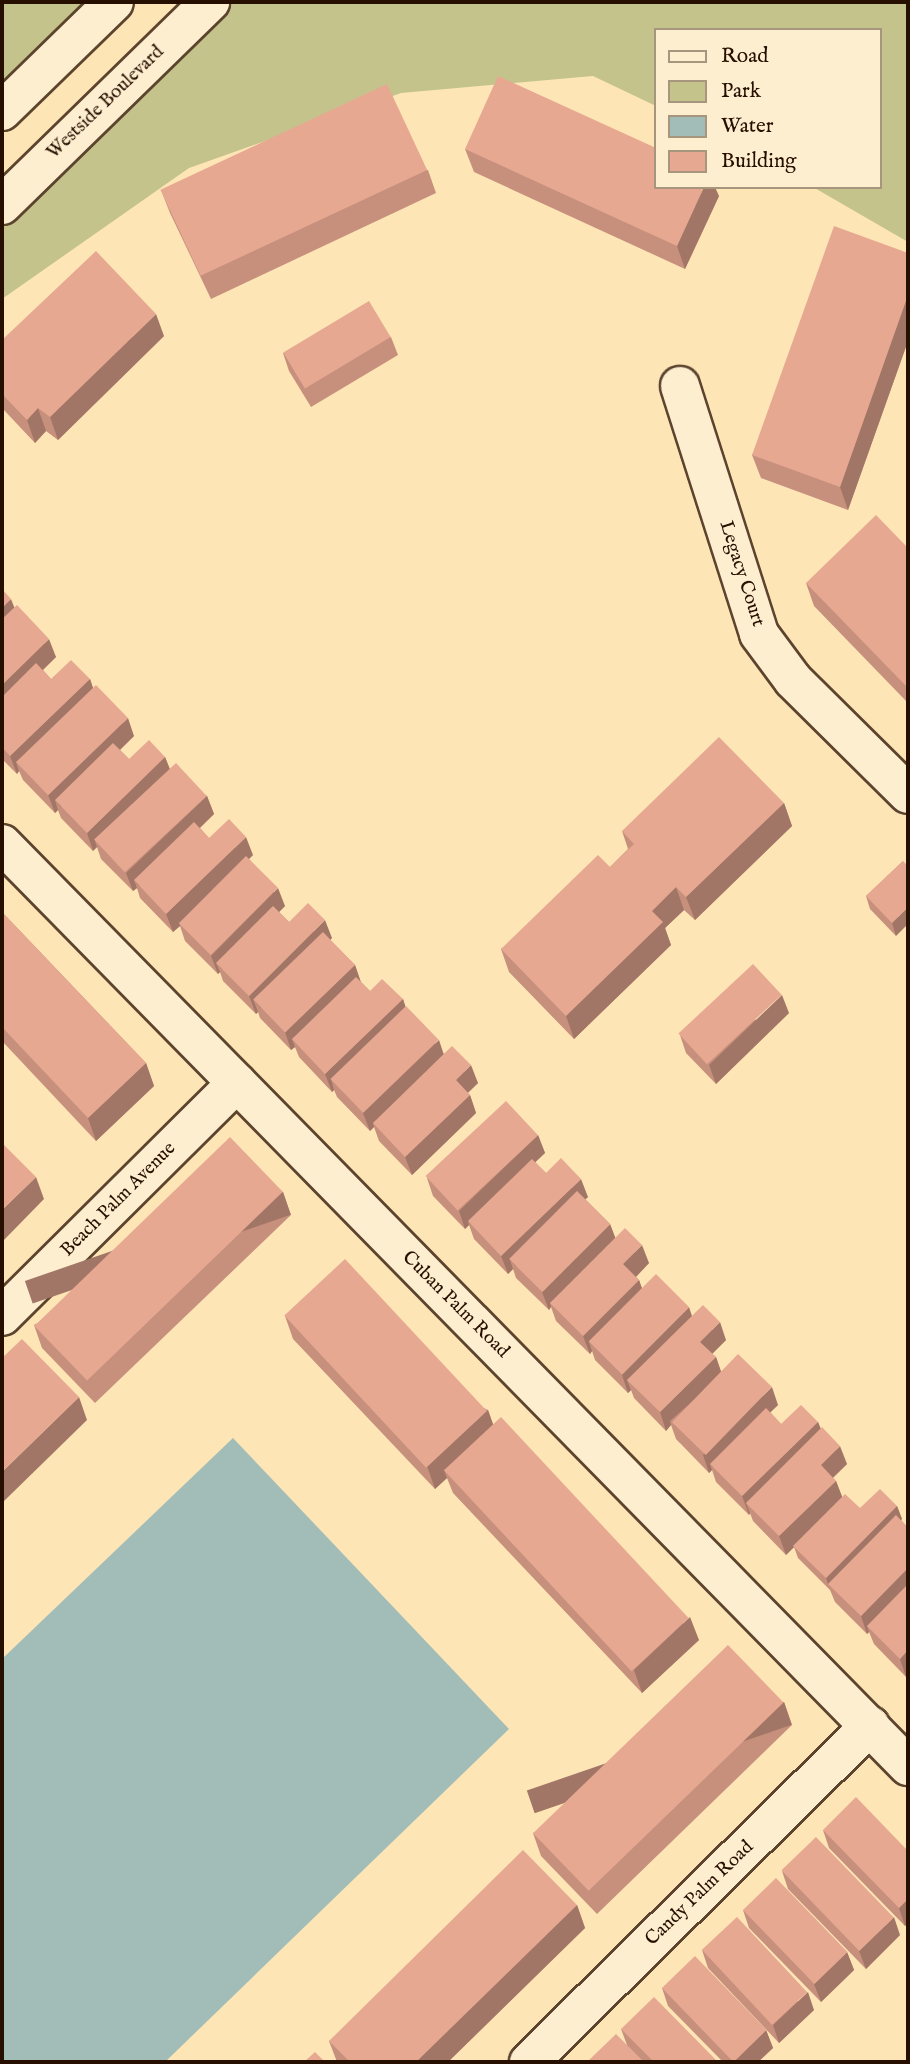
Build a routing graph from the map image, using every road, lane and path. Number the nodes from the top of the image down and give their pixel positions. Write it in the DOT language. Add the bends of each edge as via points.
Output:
graph roads {
  1 [pos="114,2"];
  2 [pos="210,2"];
  3 [pos="2,111"];
  4 [pos="2,205"];
  5 [pos="680,386"];
  6 [pos="908,794"];
  7 [pos="2,844"];
  8 [pos="237,1083"];
  9 [pos="2,1316"];
  10 [pos="870,1727"];
  11 [pos="908,1766"];
  12 [pos="529,2062"];
  1 -- 3 [label="street"];
  2 -- 4 [label="street, Westside Boulevard"];
  5 -- 6 [label="street, Legacy Court" via="760,634 793,680"];
  7 -- 8 [label="street, Cuban Palm Road"];
  8 -- 9 [label="street, Beach Palm Avenue"];
  8 -- 10 [label="street, Cuban Palm Road"];
  10 -- 11 [label="street, Cuban Palm Road"];
  10 -- 12 [label="street, Candy Palm Road"];
}
